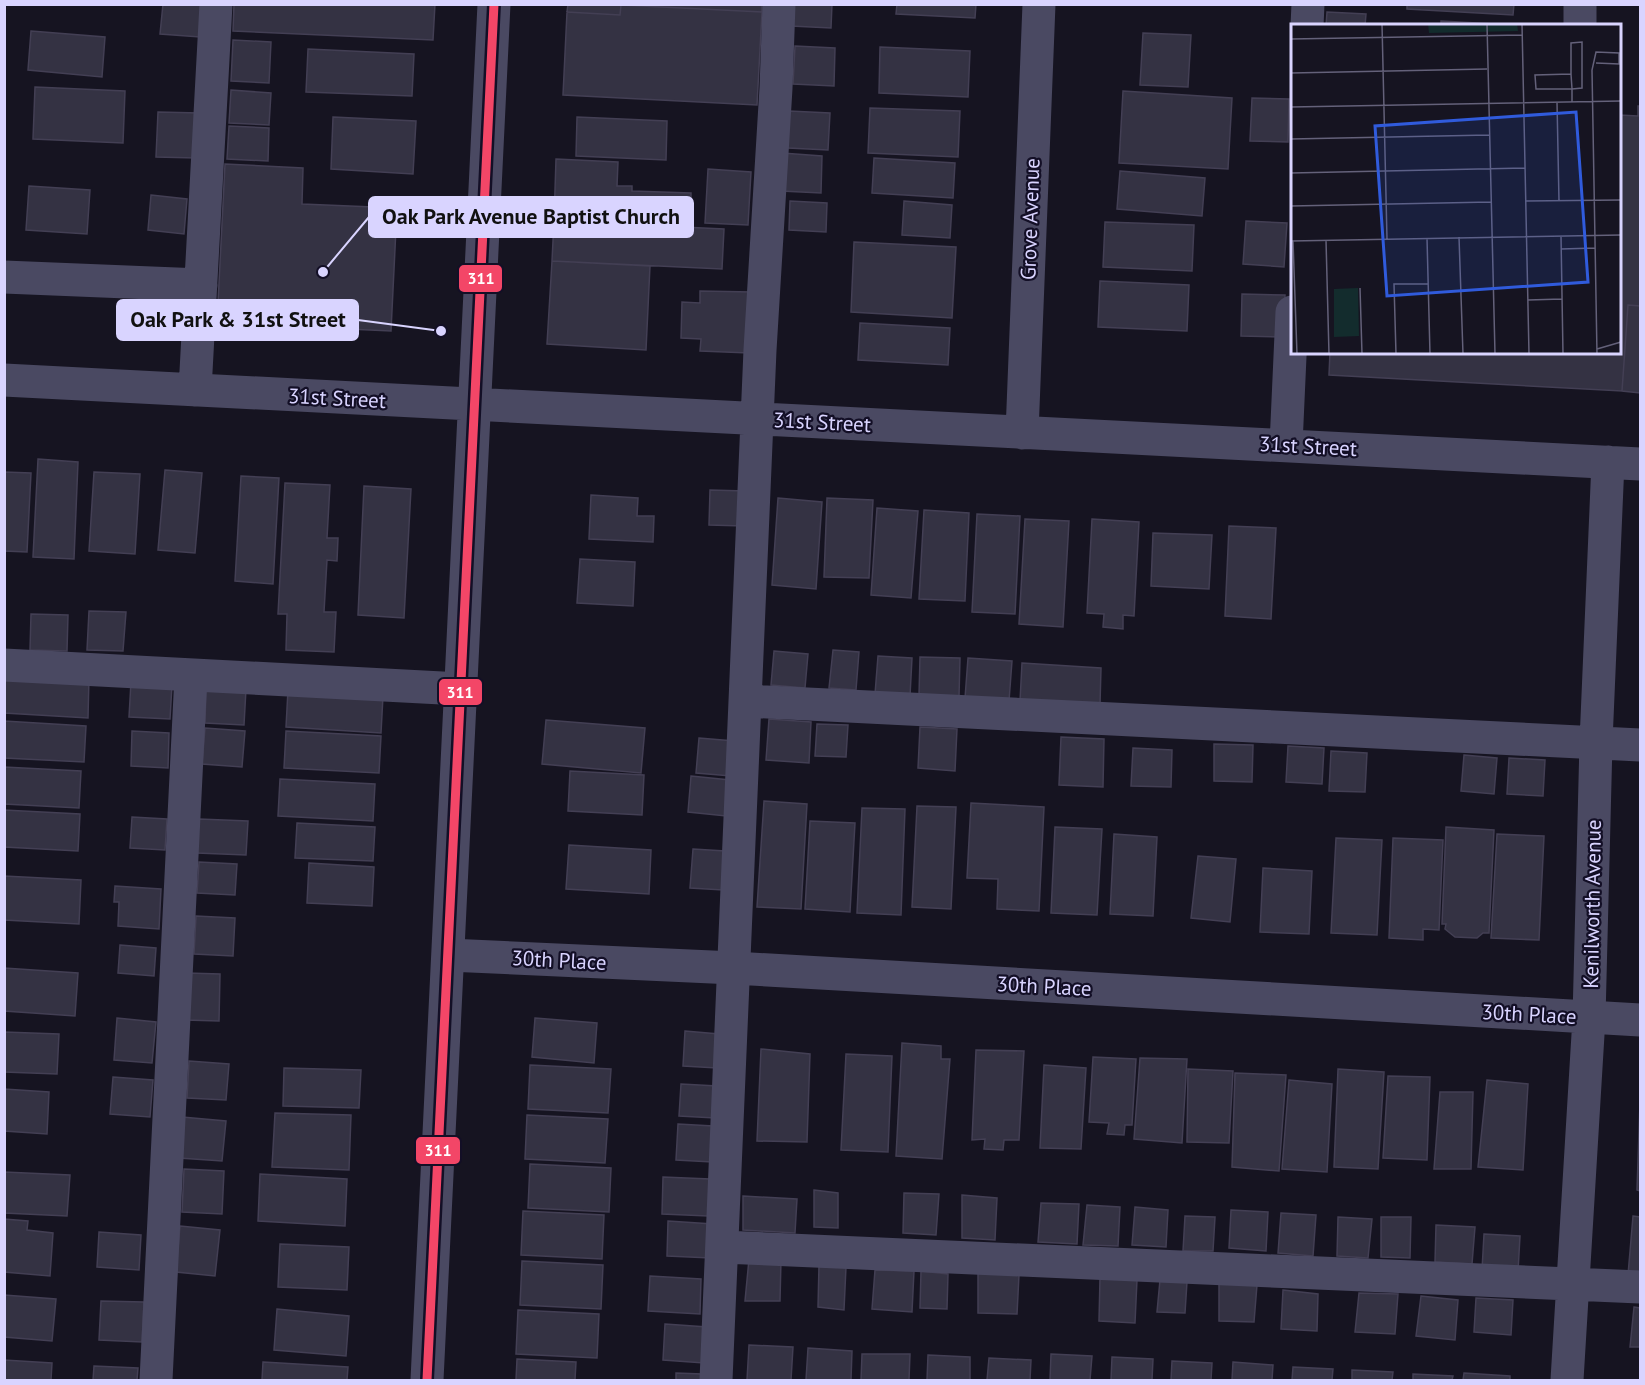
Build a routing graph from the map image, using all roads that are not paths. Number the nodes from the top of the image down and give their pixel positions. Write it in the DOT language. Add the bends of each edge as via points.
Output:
graph roads {
  1 [pos="216,4"];
  2 [pos="494,4"];
  3 [pos="779,4"];
  4 [pos="1039,4"];
  5 [pos="1308,4"];
  6 [pos="1580,4"];
  7 [pos="1307,24"];
  8 [pos="1580,24"];
  9 [pos="4,277"];
  10 [pos="201,285"];
  11 [pos="1291,350"];
  12 [pos="4,380"];
  13 [pos="195,390"];
  14 [pos="474,404"];
  15 [pos="758,419"];
  16 [pos="1022,433"];
  17 [pos="1286,445"];
  18 [pos="1608,462"];
  19 [pos="1641,464"];
  20 [pos="4,665"];
  21 [pos="191,675"];
  22 [pos="460,689"];
  23 [pos="746,701"];
  24 [pos="1596,742"];
  25 [pos="1641,745"];
  26 [pos="448,955"];
  27 [pos="734,968"];
  28 [pos="1588,1018"];
  29 [pos="1641,1020"];
  30 [pos="722,1247"];
  31 [pos="1572,1283"];
  32 [pos="1641,1287"];
  33 [pos="156,1380"];
  34 [pos="427,1380"];
  35 [pos="716,1380"];
  36 [pos="1568,1380"];
  1 -- 10 [label="street"];
  2 -- 14 [label="street"];
  3 -- 15 [label="street"];
  4 -- 16 [label="street, Grove Avenue"];
  5 -- 7 [label="street"];
  6 -- 8 [label="street"];
  9 -- 10 [label="street"];
  10 -- 13 [label="street"];
  11 -- 17 [label="street"];
  12 -- 13 [label="street, 31st Street"];
  13 -- 14 [label="street, 31st Street"];
  14 -- 15 [label="street, 31st Street"];
  14 -- 22 [label="street"];
  15 -- 16 [label="street, 31st Street"];
  15 -- 23 [label="street"];
  16 -- 17 [label="street, 31st Street"];
  17 -- 18 [label="street, 31st Street"];
  18 -- 19 [label="street, 31st Street"];
  18 -- 24 [label="street, Kenilworth Avenue"];
  20 -- 21 [label="street"];
  21 -- 22 [label="street"];
  21 -- 33 [label="street"];
  22 -- 26 [label="street"];
  23 -- 24 [label="street"];
  23 -- 27 [label="street"];
  24 -- 25 [label="street"];
  24 -- 28 [label="street, Kenilworth Avenue"];
  26 -- 27 [label="street, 30th Place"];
  26 -- 34 [label="street"];
  27 -- 28 [label="street, 30th Place"];
  27 -- 30 [label="street"];
  28 -- 29 [label="street, 30th Place"];
  28 -- 31 [label="street, Kenilworth Avenue"];
  30 -- 31 [label="street"];
  30 -- 35 [label="street"];
  31 -- 32 [label="street"];
  31 -- 36 [label="street, Kenilworth Avenue"];
}
